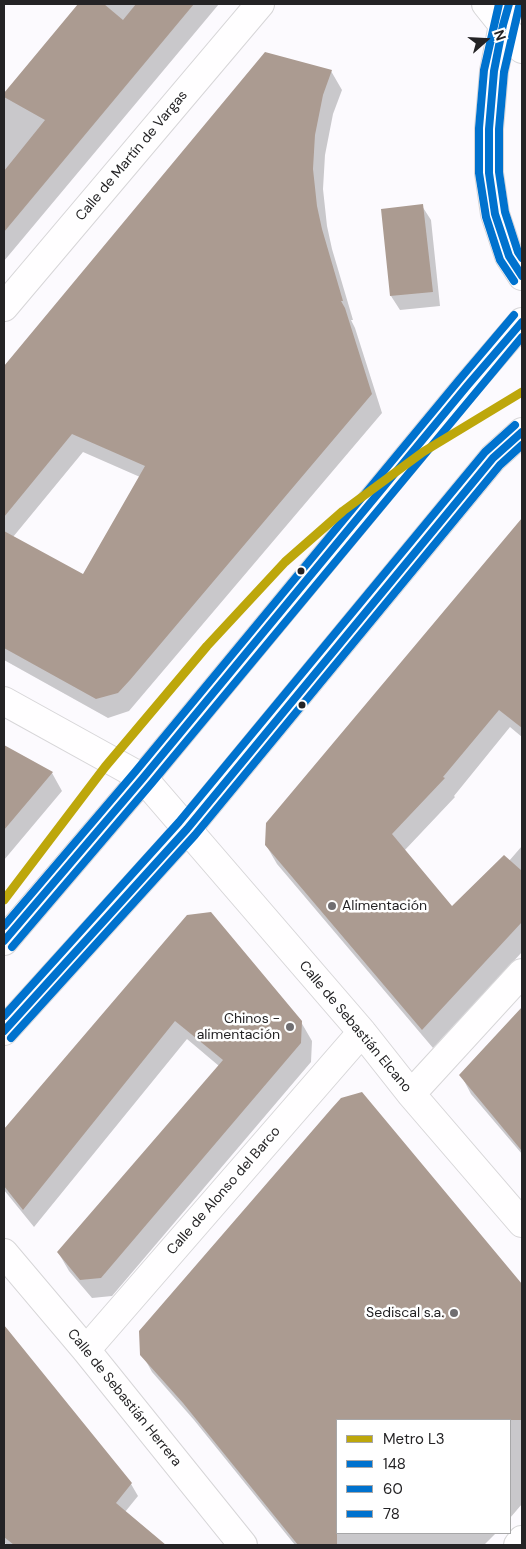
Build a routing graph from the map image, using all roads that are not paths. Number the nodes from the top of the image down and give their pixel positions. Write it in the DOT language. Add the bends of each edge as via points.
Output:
graph roads {
  1 [pos="260,4"];
  2 [pos="486,4"];
  3 [pos="506,14"];
  4 [pos="522,49"];
  5 [pos="522,276"];
  6 [pos="4,307"];
  7 [pos="522,322"];
  8 [pos="522,432"];
  9 [pos="4,700"];
  10 [pos="143,778"];
  11 [pos="187,829"];
  12 [pos="4,941"];
  13 [pos="522,972"];
  14 [pos="4,1031"];
  15 [pos="362,1032"];
  16 [pos="411,1094"];
  17 [pos="522,1223"];
  18 [pos="4,1252"];
  19 [pos="86,1350"];
  20 [pos="522,1540"];
  21 [pos="243,1545"];
  22 [pos="518,1545"];
  1 -- 6 [label="street, Calle de Martín de Vargas"];
  2 -- 3 [label="street"];
  3 -- 4 [label="street"];
  3 -- 5 [label="street" via="494,71 489,173 495,214 509,256"];
  7 -- 10 [label="street"];
  8 -- 11 [label="street" via="493,458"];
  9 -- 10 [label="street, Calle de Sebastián Elcano"];
  10 -- 11 [label="street, Calle de Sebastián Elcano"];
  10 -- 12 [label="street"];
  11 -- 14 [label="street"];
  11 -- 15 [label="street, Calle de Sebastián Elcano"];
  13 -- 16 [label="street"];
  15 -- 16 [label="street, Calle de Sebastián Elcano"];
  15 -- 19 [label="street, Calle de Alonso del Barco"];
  16 -- 17 [label="street, Calle de Sebastián Elcano"];
  18 -- 19 [label="street, Calle de Sebastián Herrera"];
  19 -- 21 [label="street, Calle de Sebastián Herrera"];
  20 -- 22 [label="street"];
}
